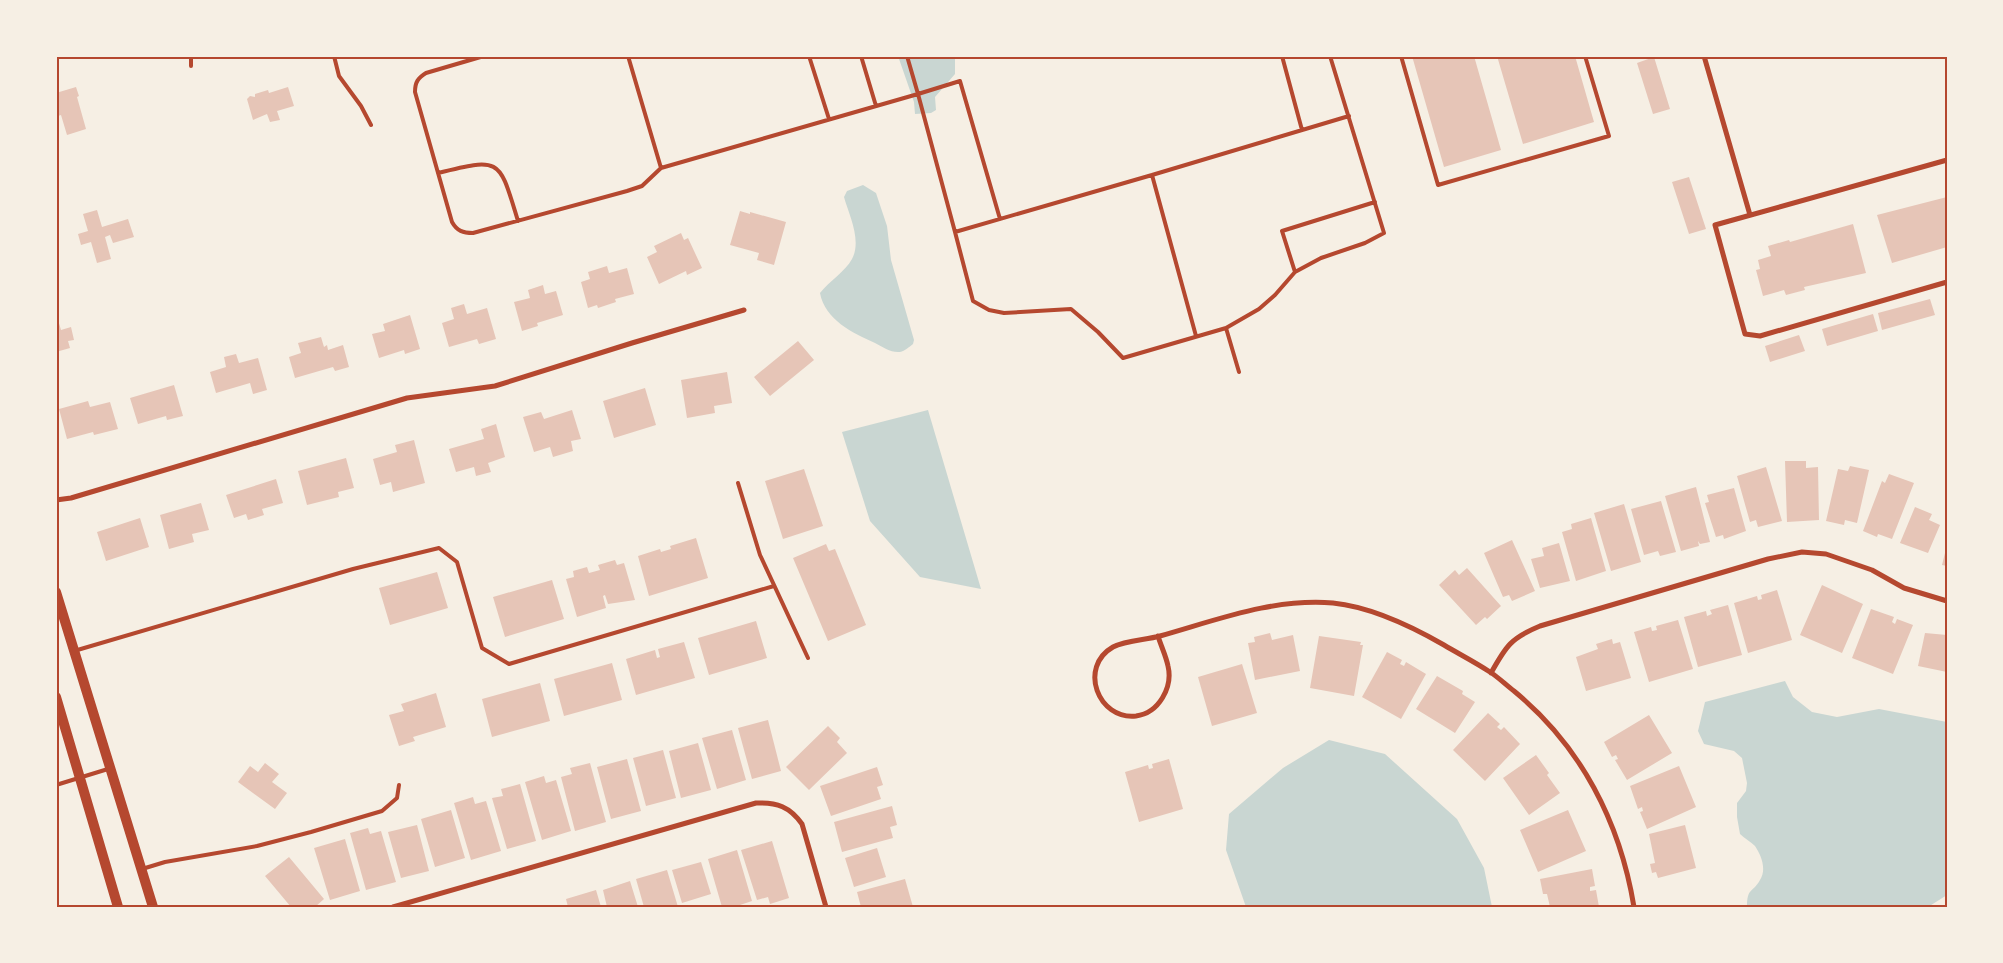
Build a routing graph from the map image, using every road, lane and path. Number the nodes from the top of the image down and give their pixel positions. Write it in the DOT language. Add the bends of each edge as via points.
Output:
graph roads {
  1 [pos="191,56"];
  2 [pos="334,56"];
  3 [pos="484,56"];
  4 [pos="628,56"];
  5 [pos="809,56"];
  6 [pos="861,56"];
  7 [pos="907,56"];
  8 [pos="1282,56"];
  9 [pos="1330,56"];
  10 [pos="1401,56"];
  11 [pos="1586,56"];
  12 [pos="1704,56"];
  13 [pos="191,66"];
  14 [pos="918,94"];
  15 [pos="876,106"];
  16 [pos="1349,116"];
  17 [pos="829,120"];
  18 [pos="371,125"];
  19 [pos="1302,130"];
  20 [pos="1947,160"];
  21 [pos="661,168"];
  22 [pos="438,173"];
  23 [pos="1152,175"];
  24 [pos="1375,202"];
  25 [pos="1750,215"];
  26 [pos="1000,219"];
  27 [pos="518,221"];
  28 [pos="955,232"];
  29 [pos="1294,272"];
  30 [pos="1947,282"];
  31 [pos="744,310"];
  32 [pos="1226,328"];
  33 [pos="1196,336"];
  34 [pos="1239,372"];
  35 [pos="738,484"];
  36 [pos="56,500"];
  37 [pos="774,586"];
  38 [pos="56,592"];
  39 [pos="1947,600"];
  40 [pos="1158,636"];
  41 [pos="74,651"];
  42 [pos="808,658"];
  43 [pos="1491,673"];
  44 [pos="56,697"];
  45 [pos="110,769"];
  46 [pos="79,778"];
  47 [pos="56,785"];
  48 [pos="399,786"];
  49 [pos="142,869"];
  50 [pos="118,907"];
  51 [pos="153,907"];
  52 [pos="393,907"];
  53 [pos="826,907"];
  54 [pos="1634,907"];
  1 -- 13 [label="lane"];
  2 -- 18 [label="lane" via="339,76"];
  3 -- 22 [label="lane" via="426,73 415,85"];
  4 -- 21 [label="lane"];
  5 -- 17 [label="lane"];
  6 -- 15 [label="lane"];
  7 -- 14 [label="lane"];
  8 -- 19 [label="lane"];
  9 -- 16 [label="lane"];
  10 -- 11 [label="lane" via="1438,185 1609,136"];
  12 -- 25 [label="street"];
  14 -- 15 [label="lane"];
  14 -- 26 [label="lane" via="960,81"];
  14 -- 28 [label="lane"];
  15 -- 17 [label="lane"];
  16 -- 19 [label="lane"];
  16 -- 24 [label="lane"];
  17 -- 21 [label="lane"];
  19 -- 23 [label="lane"];
  20 -- 25 [label="street"];
  21 -- 27 [label="lane" via="642,186"];
  22 -- 27 [label="lane" via="476,164 494,166 506,182"];
  22 -- 27 [label="lane" via="456,229 473,233"];
  23 -- 26 [label="lane"];
  23 -- 33 [label="lane"];
  24 -- 29 [label="lane" via="1384,233"];
  24 -- 29 [label="lane" via="1282,231"];
  25 -- 30 [label="street" via="1714,225 1745,334 1760,336"];
  26 -- 28 [label="lane"];
  28 -- 33 [label="lane" via="973,301 989,310 1004,313 1071,308 1123,358"];
  29 -- 32 [label="lane" via="1275,295"];
  31 -- 36 [label="street" via="495,386 407,398"];
  32 -- 33 [label="lane"];
  32 -- 34 [label="lane"];
  35 -- 37 [label="lane" via="760,556"];
  37 -- 41 [label="lane" via="509,664 482,648 457,562 439,548"];
  37 -- 42 [label="lane"];
  38 -- 41 [label="main road"];
  39 -- 43 [label="street" via="1904,588 1872,570 1826,554 1802,552 1721,572 1540,626 1520,634 1504,648"];
  40 -- 40 [label="street" via="1114,646 1098,662 1095,672 1098,696 1115,712 1138,716 1159,704 1169,677"];
  40 -- 43 [label="street" via="1272,605 1334,603 1386,617 1417,630"];
  41 -- 45 [label="main road"];
  43 -- 54 [label="street" via="1550,723 1584,771 1616,838"];
  44 -- 46 [label="main road"];
  45 -- 46 [label="lane"];
  45 -- 49 [label="main road"];
  46 -- 47 [label="lane"];
  46 -- 50 [label="main road"];
  48 -- 49 [label="lane" via="397,798 382,811 256,846"];
  49 -- 51 [label="main road"];
  52 -- 53 [label="street" via="756,803 770,802 794,813 802,824"];
}
